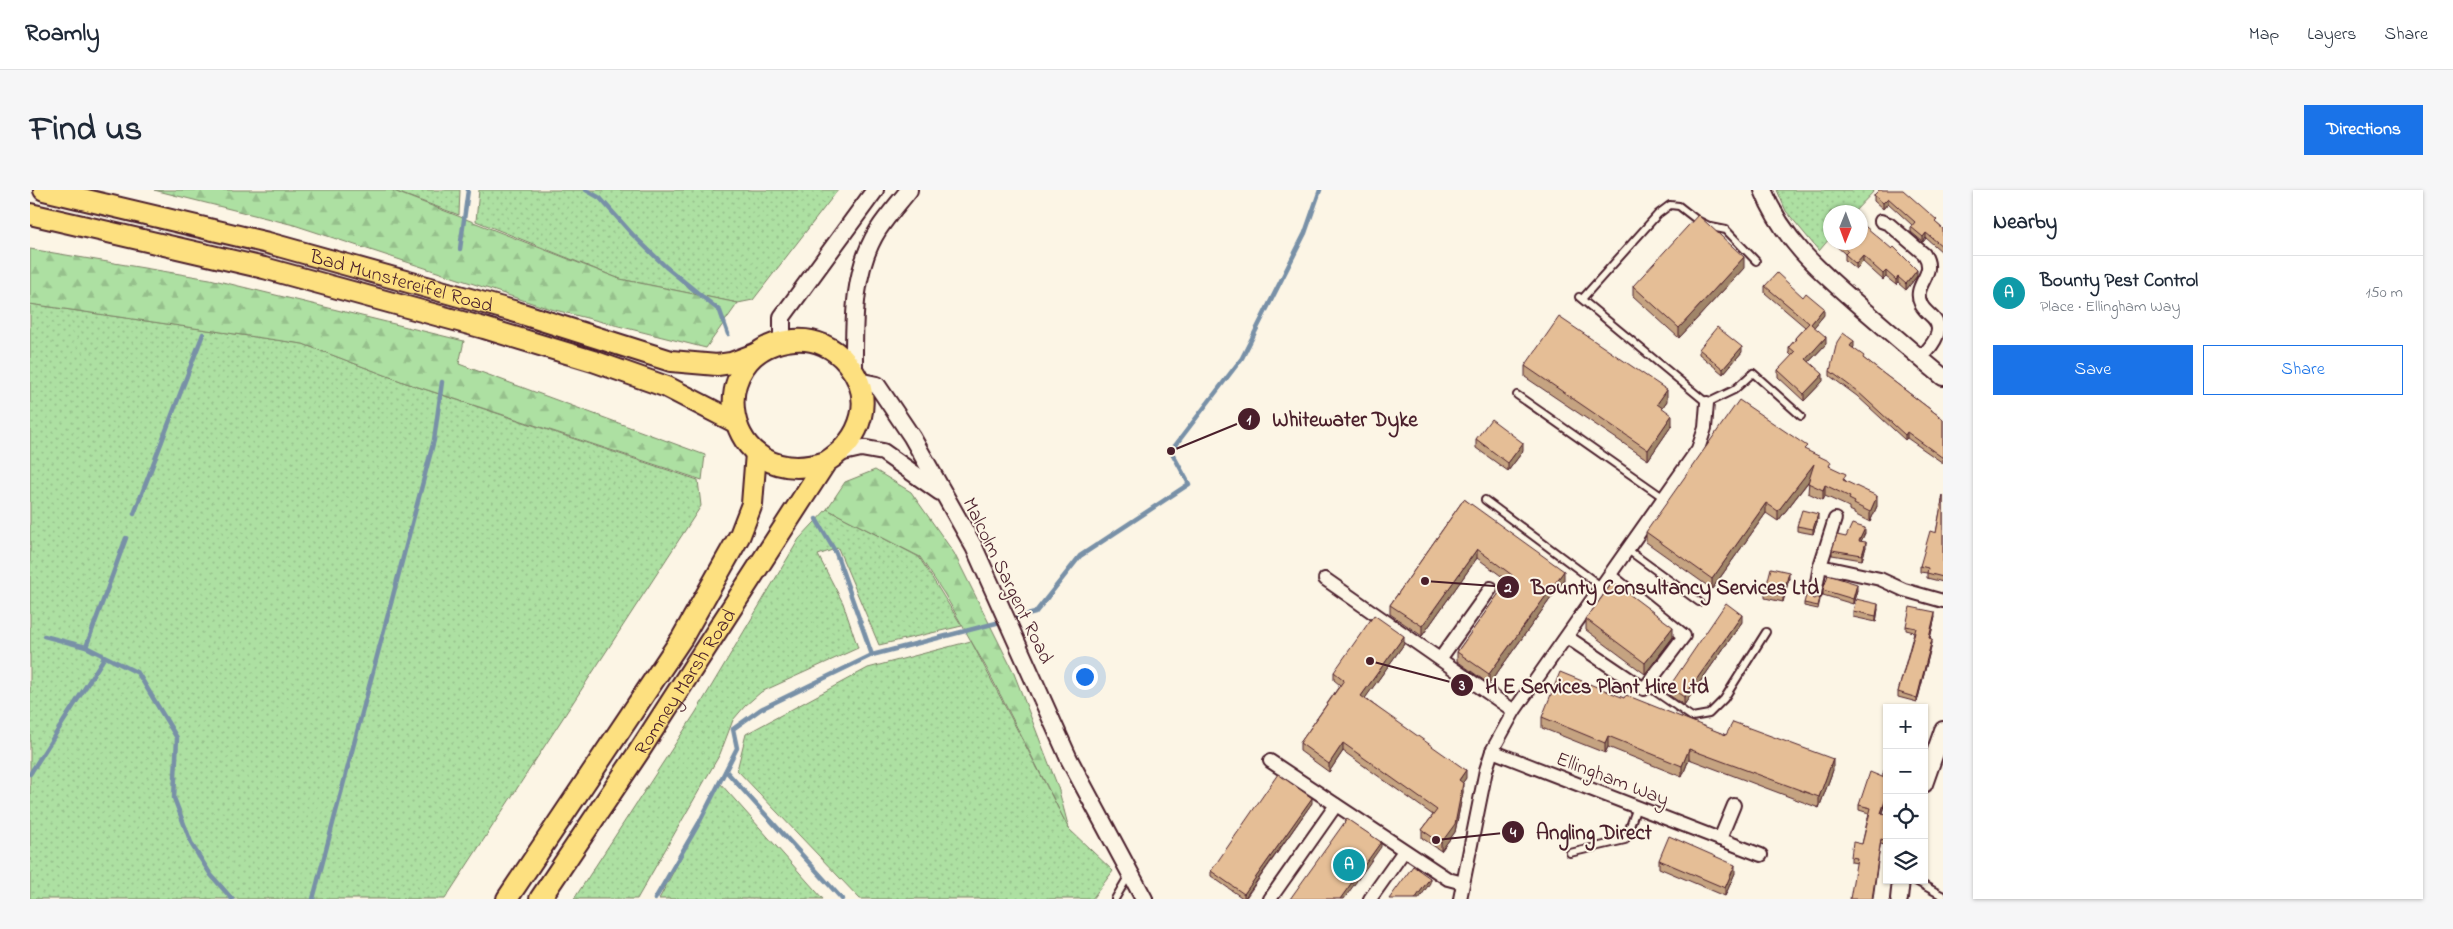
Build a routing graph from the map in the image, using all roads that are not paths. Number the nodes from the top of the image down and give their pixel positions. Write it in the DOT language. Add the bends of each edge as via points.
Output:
graph roads {
  1 [pos="44,190"];
  2 [pos="875,190"];
  3 [pos="908,190"];
  4 [pos="1763,190"];
  5 [pos="30,214"];
  6 [pos="1881,221"];
  7 [pos="30,225"];
  8 [pos="106,233"];
  9 [pos="1756,261"];
  10 [pos="782,341"];
  11 [pos="756,354"];
  12 [pos="1920,358"];
  13 [pos="856,376"];
  14 [pos="1943,378"];
  15 [pos="1517,394"];
  16 [pos="1707,403"];
  17 [pos="1801,416"];
  18 [pos="735,422"];
  19 [pos="756,453"];
  20 [pos="833,458"];
  21 [pos="944,494"];
  22 [pos="1664,498"];
  23 [pos="1485,500"];
  24 [pos="1835,519"];
  25 [pos="1628,550"];
  26 [pos="1820,566"];
  27 [pos="1610,576"];
  28 [pos="1325,579"];
  29 [pos="1602,587"];
  30 [pos="1491,588"];
  31 [pos="1815,594"];
  32 [pos="1943,601"];
  33 [pos="1700,602"];
  34 [pos="1766,632"];
  35 [pos="1566,637"];
  36 [pos="1440,659"];
  37 [pos="1647,686"];
  38 [pos="1514,711"];
  39 [pos="1943,730"];
  40 [pos="1492,751"];
  41 [pos="1270,760"];
  42 [pos="1928,773"];
  43 [pos="1336,805"];
  44 [pos="1734,805"];
  45 [pos="1636,807"];
  46 [pos="1720,839"];
  47 [pos="1404,851"];
  48 [pos="1570,854"];
  49 [pos="1761,855"];
  50 [pos="1129,875"];
  51 [pos="1463,882"];
  52 [pos="1901,884"];
  53 [pos="1921,884"];
  54 [pos="1943,896"];
  55 [pos="507,899"];
  56 [pos="540,899"];
  57 [pos="1115,899"];
  58 [pos="1144,899"];
  59 [pos="1270,899"];
  60 [pos="1370,899"];
  61 [pos="1460,899"];
  62 [pos="1899,899"];
  1 -- 11 [label="main road, Bad Munstereifel Road" via="268,243 514,311 671,361 718,365"];
  2 -- 10 [label="street" via="782,317"];
  3 -- 13 [label="street" via="878,230 863,266 854,315"];
  4 -- 12 [label="street" via="1772,211 1794,244 1814,266"];
  5 -- 8 [label="main road, Bad Munstereifel Road"];
  6 -- 12 [label="street" via="1889,224 1928,260 1929,268 1919,286 1920,304 1936,320 1938,329 1932,344"];
  7 -- 8 [label="main road"];
  8 -- 18 [label="main road, Bad Munstereifel Road" via="264,268 484,328 666,387"];
  9 -- 16 [label="lane" via="1726,230 1711,227 1679,206 1670,205 1581,298"];
  10 -- 11 [label="main road"];
  10 -- 13 [label="main road" via="803,339 823,344 841,355"];
  11 -- 18 [label="main road" via="736,384"];
  12 -- 14 [label="street"];
  13 -- 20 [label="main road" via="863,406 860,424 852,440"];
  13 -- 21 [label="street, Malcolm Sargent Road" via="877,385 912,437"];
  15 -- 22 [label="lane"];
  16 -- 17 [label="lane" via="1734,390 1753,373"];
  16 -- 22 [label="street" via="1705,428 1698,449"];
  18 -- 19 [label="main road" via="743,439"];
  19 -- 20 [label="main road" via="789,468 808,468"];
  19 -- 55 [label="main road, Romney Marsh Road" via="752,504 736,544 682,638"];
  20 -- 21 [label="street, Malcolm Sargent Road" via="861,448 884,452"];
  20 -- 56 [label="main road, Romney Marsh Road"];
  21 -- 50 [label="street, Malcolm Sargent Road" via="974,547 1069,759"];
  22 -- 25 [label="street"];
  23 -- 29 [label="lane"];
  24 -- 26 [label="street"];
  25 -- 27 [label="street"];
  25 -- 33 [label="lane"];
  26 -- 31 [label="street"];
  26 -- 32 [label="street" via="1880,579"];
  27 -- 29 [label="street"];
  27 -- 37 [label="street" via="1684,636"];
  28 -- 36 [label="street"];
  29 -- 35 [label="street"];
  30 -- 36 [label="street"];
  34 -- 37 [label="lane" via="1724,699 1709,714 1692,717"];
  35 -- 37 [label="street" via="1644,690"];
  35 -- 38 [label="street"];
  36 -- 38 [label="street"];
  38 -- 40 [label="street"];
  39 -- 42 [label="street"];
  40 -- 45 [label="street, Ellingham Way"];
  40 -- 51 [label="street"];
  41 -- 43 [label="street"];
  43 -- 47 [label="street"];
  43 -- 59 [label="street"];
  44 -- 46 [label="street"];
  45 -- 46 [label="street, Ellingham Way"];
  45 -- 48 [label="lane" via="1624,840"];
  46 -- 49 [label="street, Ellingham Way"];
  47 -- 51 [label="street" via="1448,879"];
  47 -- 60 [label="street"];
  50 -- 57 [label="lane"];
  50 -- 58 [label="street, Malcolm Sargent Road"];
  51 -- 61 [label="street"];
  52 -- 62 [label="street"];
  53 -- 54 [label="lane"];
}
